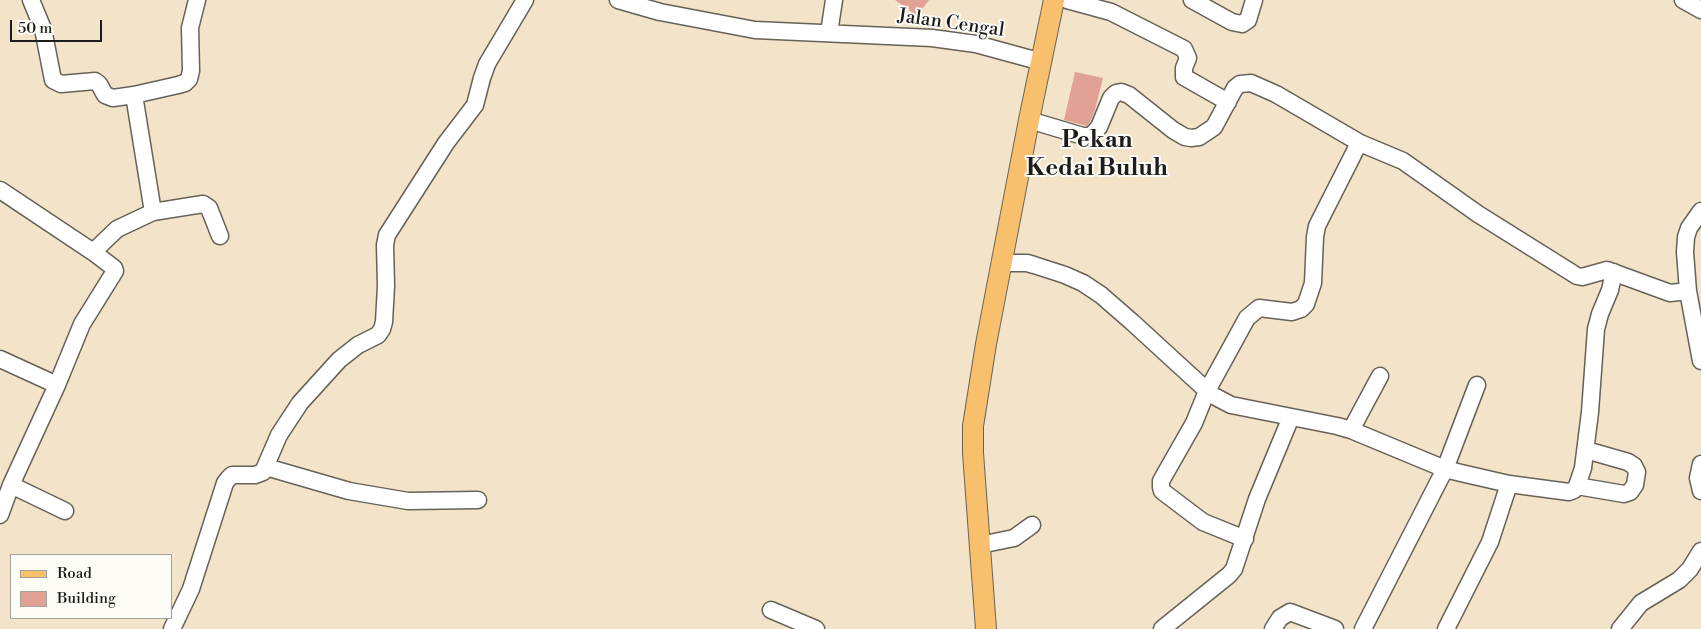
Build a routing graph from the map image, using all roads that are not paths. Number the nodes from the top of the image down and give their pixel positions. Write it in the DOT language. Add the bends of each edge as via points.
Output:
graph roads {
  1 [pos="31,0"];
  2 [pos="197,0"];
  3 [pos="525,0"];
  4 [pos="619,0"];
  5 [pos="834,0"];
  6 [pos="1054,0"];
  7 [pos="1067,0"];
  8 [pos="1192,0"];
  9 [pos="1254,0"];
  10 [pos="1682,0"];
  11 [pos="1115,6"];
  12 [pos="1701,10"];
  13 [pos="829,33"];
  14 [pos="1042,62"];
  15 [pos="134,95"];
  16 [pos="1228,102"];
  17 [pos="1029,120"];
  18 [pos="1359,143"];
  19 [pos="0,190"];
  20 [pos="1701,211"];
  21 [pos="153,212"];
  22 [pos="220,236"];
  23 [pos="93,252"];
  24 [pos="1001,263"];
  25 [pos="1614,272"];
  26 [pos="1688,291"];
  27 [pos="0,359"];
  28 [pos="1701,361"];
  29 [pos="1380,376"];
  30 [pos="1477,384"];
  31 [pos="57,385"];
  32 [pos="1207,391"];
  33 [pos="1291,417"];
  34 [pos="1352,430"];
  35 [pos="1586,450"];
  36 [pos="1701,464"];
  37 [pos="266,467"];
  38 [pos="1445,469"];
  39 [pos="1509,484"];
  40 [pos="11,485"];
  41 [pos="1577,486"];
  42 [pos="1701,491"];
  43 [pos="478,500"];
  44 [pos="65,511"];
  45 [pos="0,515"];
  46 [pos="1032,525"];
  47 [pos="1245,539"];
  48 [pos="980,545"];
  49 [pos="1701,551"];
  50 [pos="771,610"];
  51 [pos="172,629"];
  52 [pos="816,629"];
  53 [pos="986,629"];
  54 [pos="1163,629"];
  55 [pos="1273,629"];
  56 [pos="1335,629"];
  57 [pos="1363,629"];
  58 [pos="1446,629"];
  59 [pos="1620,629"];
  1 -- 15 [label="street" via="43,29 53,80 61,84 95,81 105,95 113,98"];
  2 -- 15 [label="street" via="190,28 192,71 189,78 185,83"];
  3 -- 37 [label="street" via="487,64 475,105 446,143 387,235 382,329 339,360 300,403 279,435"];
  4 -- 13 [label="street, Jalan Cengal" via="660,12 755,30"];
  5 -- 13 [label="street"];
  6 -- 14 [label="main road"];
  7 -- 11 [label="street"];
  8 -- 9 [label="street" via="1232,22 1242,24 1248,20"];
  10 -- 12 [label="street"];
  11 -- 16 [label="street" via="1184,49 1188,58 1184,76"];
  13 -- 14 [label="street, Jalan Cengal" via="932,38 976,44"];
  14 -- 17 [label="main road"];
  15 -- 21 [label="street"];
  16 -- 17 [label="street" via="1214,127 1199,137 1191,138 1173,130 1121,92 1110,98 1100,127 1091,136"];
  16 -- 18 [label="street" via="1240,84 1251,84 1276,94"];
  17 -- 24 [label="main road"];
  18 -- 25 [label="street" via="1403,161 1478,214 1577,276 1601,270"];
  18 -- 32 [label="street" via="1317,226 1313,283 1306,304 1292,312 1259,308 1252,312"];
  19 -- 23 [label="street"];
  20 -- 26 [label="street" via="1686,237"];
  21 -- 22 [label="street" via="204,204 210,208"];
  21 -- 23 [label="street" via="117,229"];
  23 -- 31 [label="street" via="114,268 114,275 82,324"];
  24 -- 32 [label="street" via="1027,263 1083,283 1101,295"];
  24 -- 48 [label="main road" via="973,426"];
  25 -- 26 [label="street" via="1670,293"];
  25 -- 35 [label="street" via="1596,330"];
  26 -- 28 [label="street"];
  27 -- 31 [label="street"];
  29 -- 34 [label="street"];
  30 -- 38 [label="street"];
  31 -- 40 [label="street"];
  32 -- 33 [label="street" via="1231,405"];
  32 -- 47 [label="street" via="1194,423 1162,481 1162,491 1202,522"];
  33 -- 34 [label="street"];
  33 -- 47 [label="street" via="1257,499"];
  34 -- 38 [label="street"];
  35 -- 41 [label="street"];
  35 -- 41 [label="street" via="1634,466 1637,472 1635,485 1624,494"];
  36 -- 42 [label="street" via="1698,478"];
  37 -- 43 [label="street" via="349,491 408,501"];
  37 -- 51 [label="street" via="260,474 232,475 225,483 191,589"];
  38 -- 39 [label="street"];
  38 -- 57 [label="street"];
  39 -- 41 [label="street" via="1569,492"];
  39 -- 58 [label="street" via="1490,542"];
  40 -- 44 [label="street"];
  40 -- 45 [label="street"];
  46 -- 48 [label="street" via="1014,538"];
  47 -- 54 [label="street" via="1238,562 1229,575"];
  48 -- 53 [label="main road"];
  49 -- 59 [label="street" via="1679,580 1641,604"];
  50 -- 52 [label="street"];
  55 -- 56 [label="street" via="1280,618 1290,612"];
}
